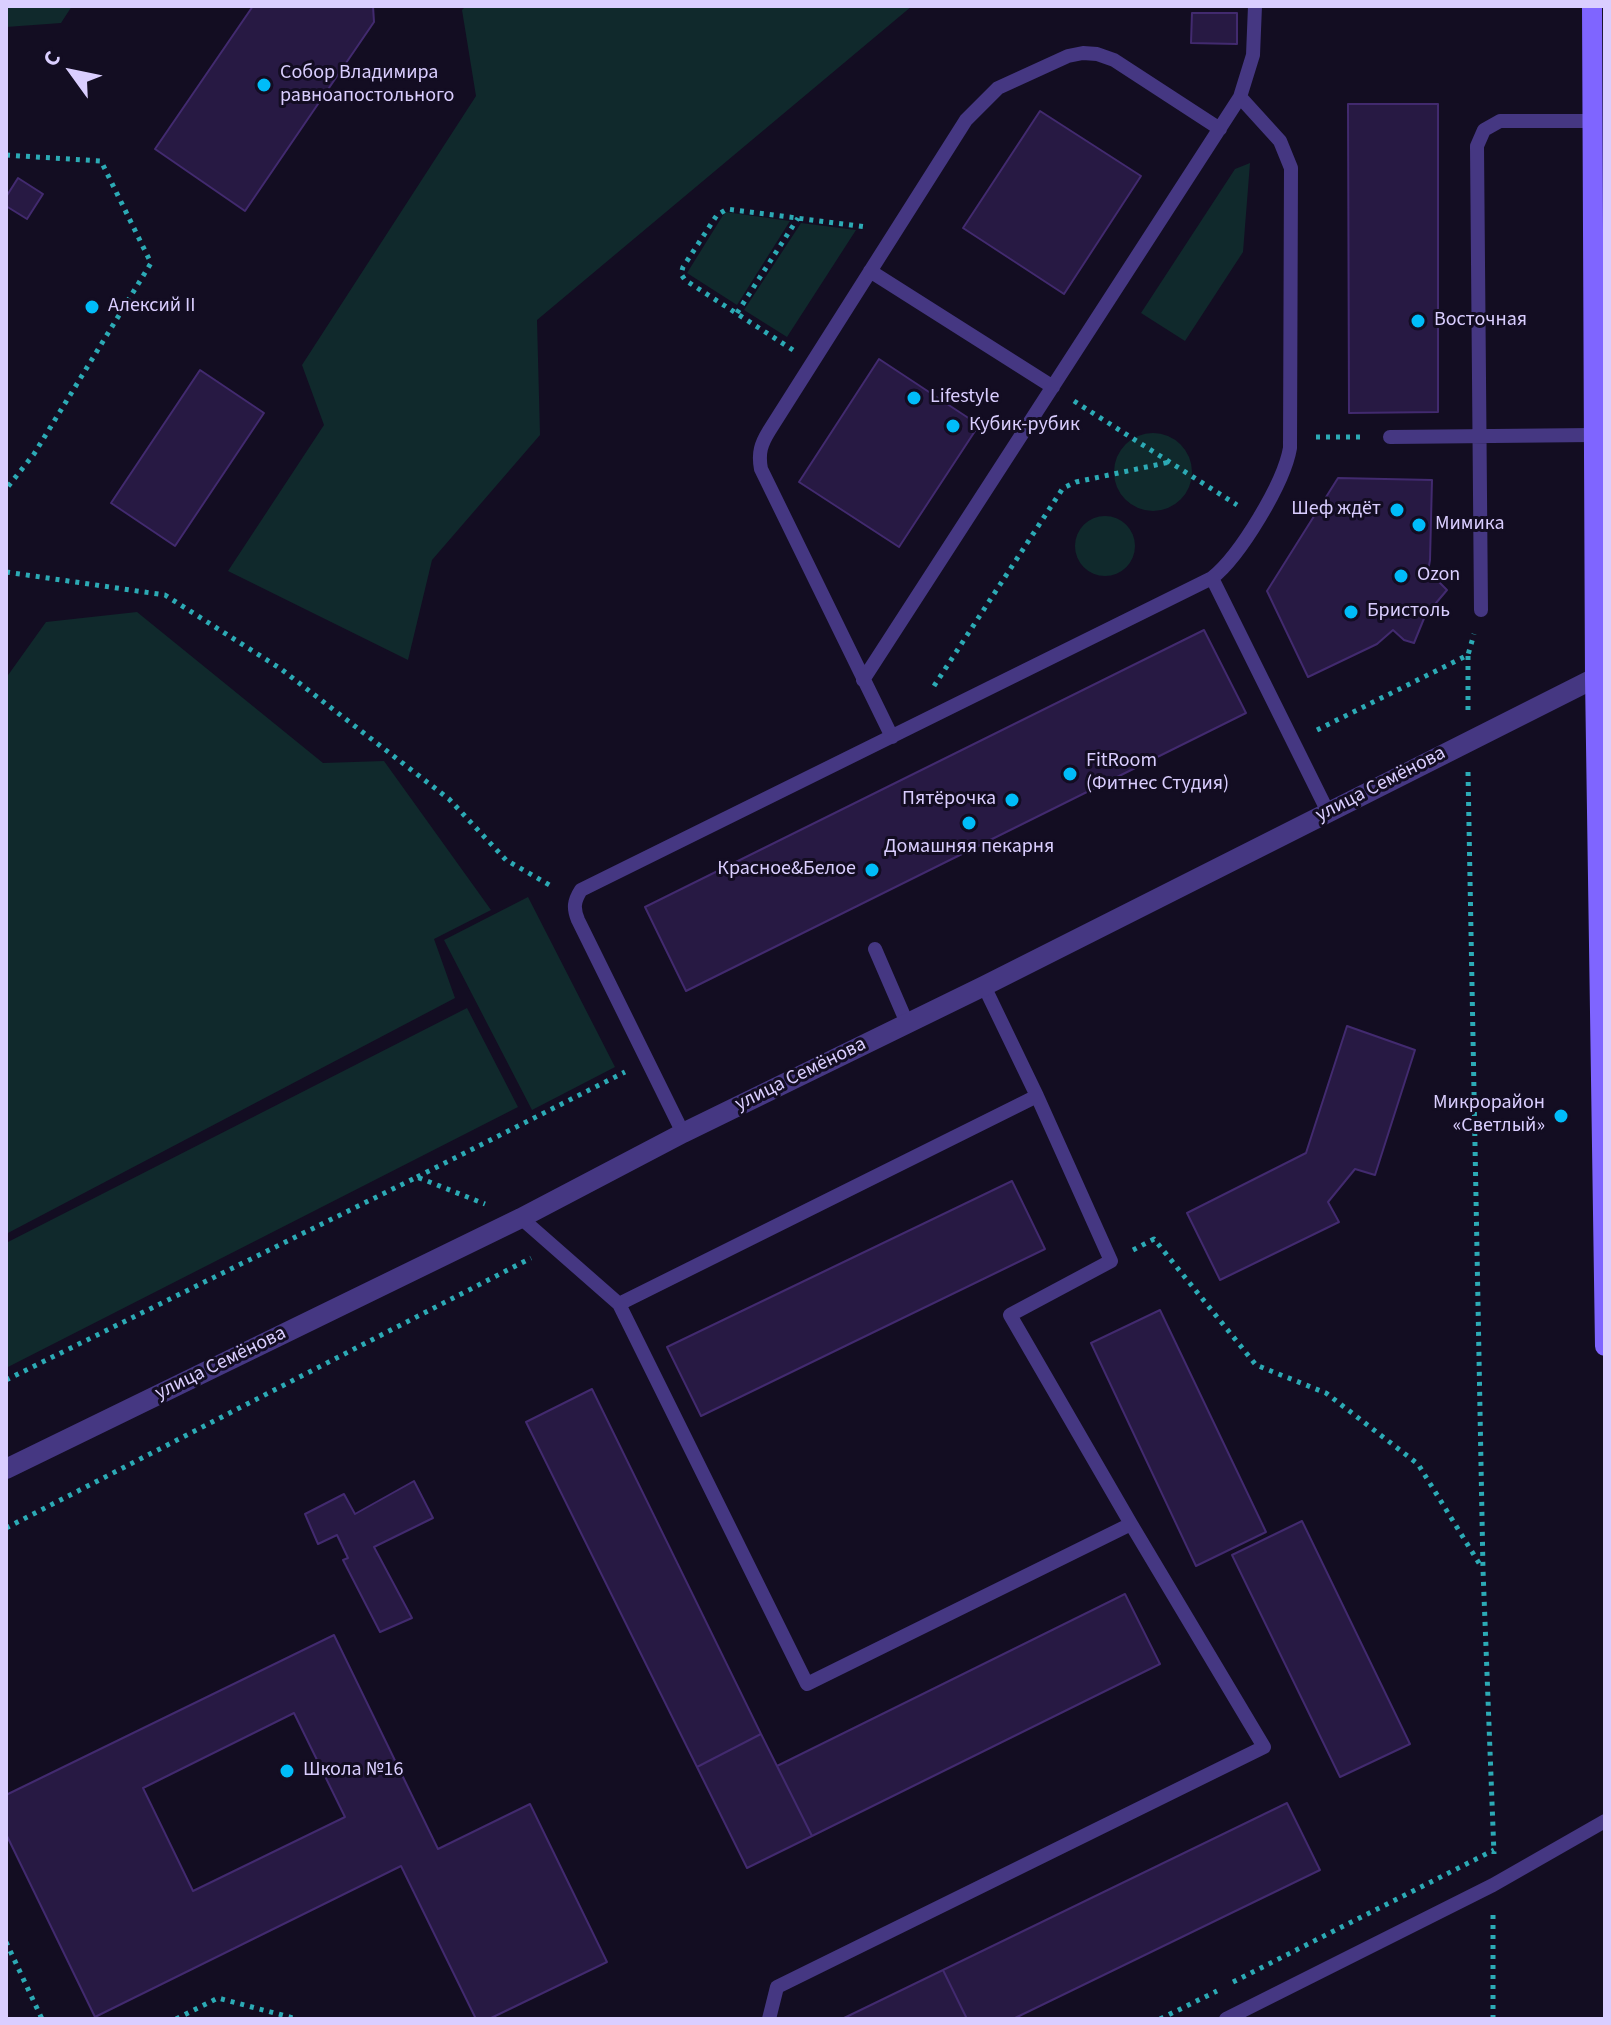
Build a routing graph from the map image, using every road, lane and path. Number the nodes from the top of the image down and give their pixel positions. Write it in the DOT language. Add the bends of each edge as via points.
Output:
graph roads {
  1 [pos="1255,6"];
  2 [pos="1592,6"];
  3 [pos="1240,97"];
  4 [pos="1592,121"];
  5 [pos="1220,129"];
  6 [pos="6,155"];
  7 [pos="1599,205"];
  8 [pos="798,218"];
  9 [pos="895,231"];
  10 [pos="870,271"];
  11 [pos="737,313"];
  12 [pos="812,362"];
  13 [pos="1053,387"];
  14 [pos="1594,435"];
  15 [pos="1479,436"];
  16 [pos="1390,437"];
  17 [pos="1291,438"];
  18 [pos="1170,462"];
  19 [pos="6,489"];
  20 [pos="1257,518"];
  21 [pos="6,572"];
  22 [pos="1212,578"];
  23 [pos="1481,610"];
  24 [pos="1468,655"];
  25 [pos="1595,678"];
  26 [pos="863,680"];
  27 [pos="898,734"];
  28 [pos="1293,742"];
  29 [pos="1468,742"];
  30 [pos="1601,787"];
  31 [pos="1328,812"];
  32 [pos="575,900"];
  33 [pos="875,949"];
  34 [pos="984,986"];
  35 [pos="907,1023"];
  36 [pos="648,1061"];
  37 [pos="1037,1096"];
  38 [pos="683,1133"];
  39 [pos="417,1177"];
  40 [pos="521,1218"];
  41 [pos="554,1247"];
  42 [pos="1111,1261"];
  43 [pos="619,1304"];
  44 [pos="1605,1346"];
  45 [pos="6,1380"];
  46 [pos="6,1469"];
  47 [pos="1131,1524"];
  48 [pos="6,1528"];
  49 [pos="1483,1570"];
  50 [pos="1605,1821"];
  51 [pos="1494,1850"];
  52 [pos="1493,1885"];
  53 [pos="6,1942"];
  54 [pos="42,2019"];
  55 [pos="176,2019"];
  56 [pos="297,2019"];
  57 [pos="769,2019"];
  58 [pos="1160,2019"];
  59 [pos="1226,2019"];
  60 [pos="1493,2019"];
  1 -- 3 [label="lane" via="1253,55"];
  2 -- 4 [label="main road"];
  3 -- 5 [label="lane"];
  3 -- 17 [label="lane" via="1280,141 1291,168"];
  4 -- 7 [label="main road"];
  4 -- 15 [label="lane" via="1500,121 1479,137"];
  5 -- 9 [label="lane" via="1114,60 1097,54 1068,56 1013,79 976,108"];
  5 -- 13 [label="lane"];
  6 -- 19 [label="path" via="101,161 151,263 34,454"];
  7 -- 14 [label="main road"];
  8 -- 9 [label="path"];
  8 -- 11 [label="path"];
  8 -- 11 [label="path" via="723,210 691,254 683,278"];
  9 -- 10 [label="lane"];
  10 -- 12 [label="lane"];
  10 -- 13 [label="lane"];
  11 -- 12 [label="path"];
  12 -- 26 [label="lane" via="761,445 759,457"];
  13 -- 18 [label="path"];
  13 -- 26 [label="lane"];
  14 -- 15 [label="lane"];
  14 -- 25 [label="main road"];
  15 -- 16 [label="lane"];
  15 -- 23 [label="lane"];
  16 -- 17 [label="path"];
  17 -- 20 [label="lane" via="1285,470"];
  18 -- 20 [label="path"];
  18 -- 27 [label="path" via="1063,488"];
  20 -- 22 [label="lane" via="1235,555"];
  21 -- 32 [label="path" via="165,595 281,669 449,799 506,860"];
  22 -- 27 [label="lane"];
  22 -- 28 [label="lane"];
  23 -- 24 [label="path"];
  24 -- 28 [label="path"];
  24 -- 29 [label="path"];
  25 -- 29 [label="street, улица Семёнова"];
  25 -- 30 [label="main road"];
  26 -- 27 [label="lane"];
  27 -- 32 [label="lane" via="581,890"];
  28 -- 31 [label="lane"];
  29 -- 31 [label="street, улица Семёнова"];
  29 -- 49 [label="path"];
  30 -- 44 [label="main road"];
  31 -- 34 [label="street, улица Семёнова"];
  32 -- 36 [label="lane" via="578,920"];
  33 -- 35 [label="lane"];
  34 -- 35 [label="street, улица Семёнова"];
  34 -- 37 [label="lane"];
  35 -- 38 [label="street, улица Семёнова"];
  36 -- 38 [label="lane"];
  36 -- 39 [label="path"];
  37 -- 42 [label="lane"];
  37 -- 43 [label="lane"];
  38 -- 40 [label="street, улица Семёнова"];
  39 -- 40 [label="path"];
  39 -- 45 [label="path"];
  40 -- 41 [label="lane"];
  40 -- 46 [label="street, улица Семёнова"];
  41 -- 43 [label="lane"];
  41 -- 48 [label="path"];
  42 -- 47 [label="lane" via="1010,1315"];
  42 -- 49 [label="path" via="1154,1239 1256,1365 1326,1393 1418,1464"];
  43 -- 47 [label="lane" via="807,1684"];
  47 -- 57 [label="lane" via="1264,1747 777,1987"];
  49 -- 51 [label="path"];
  50 -- 52 [label="lane"];
  51 -- 52 [label="path"];
  51 -- 58 [label="path"];
  52 -- 59 [label="lane"];
  52 -- 60 [label="path"];
  53 -- 54 [label="path"];
  55 -- 56 [label="path" via="218,1998"];
}
